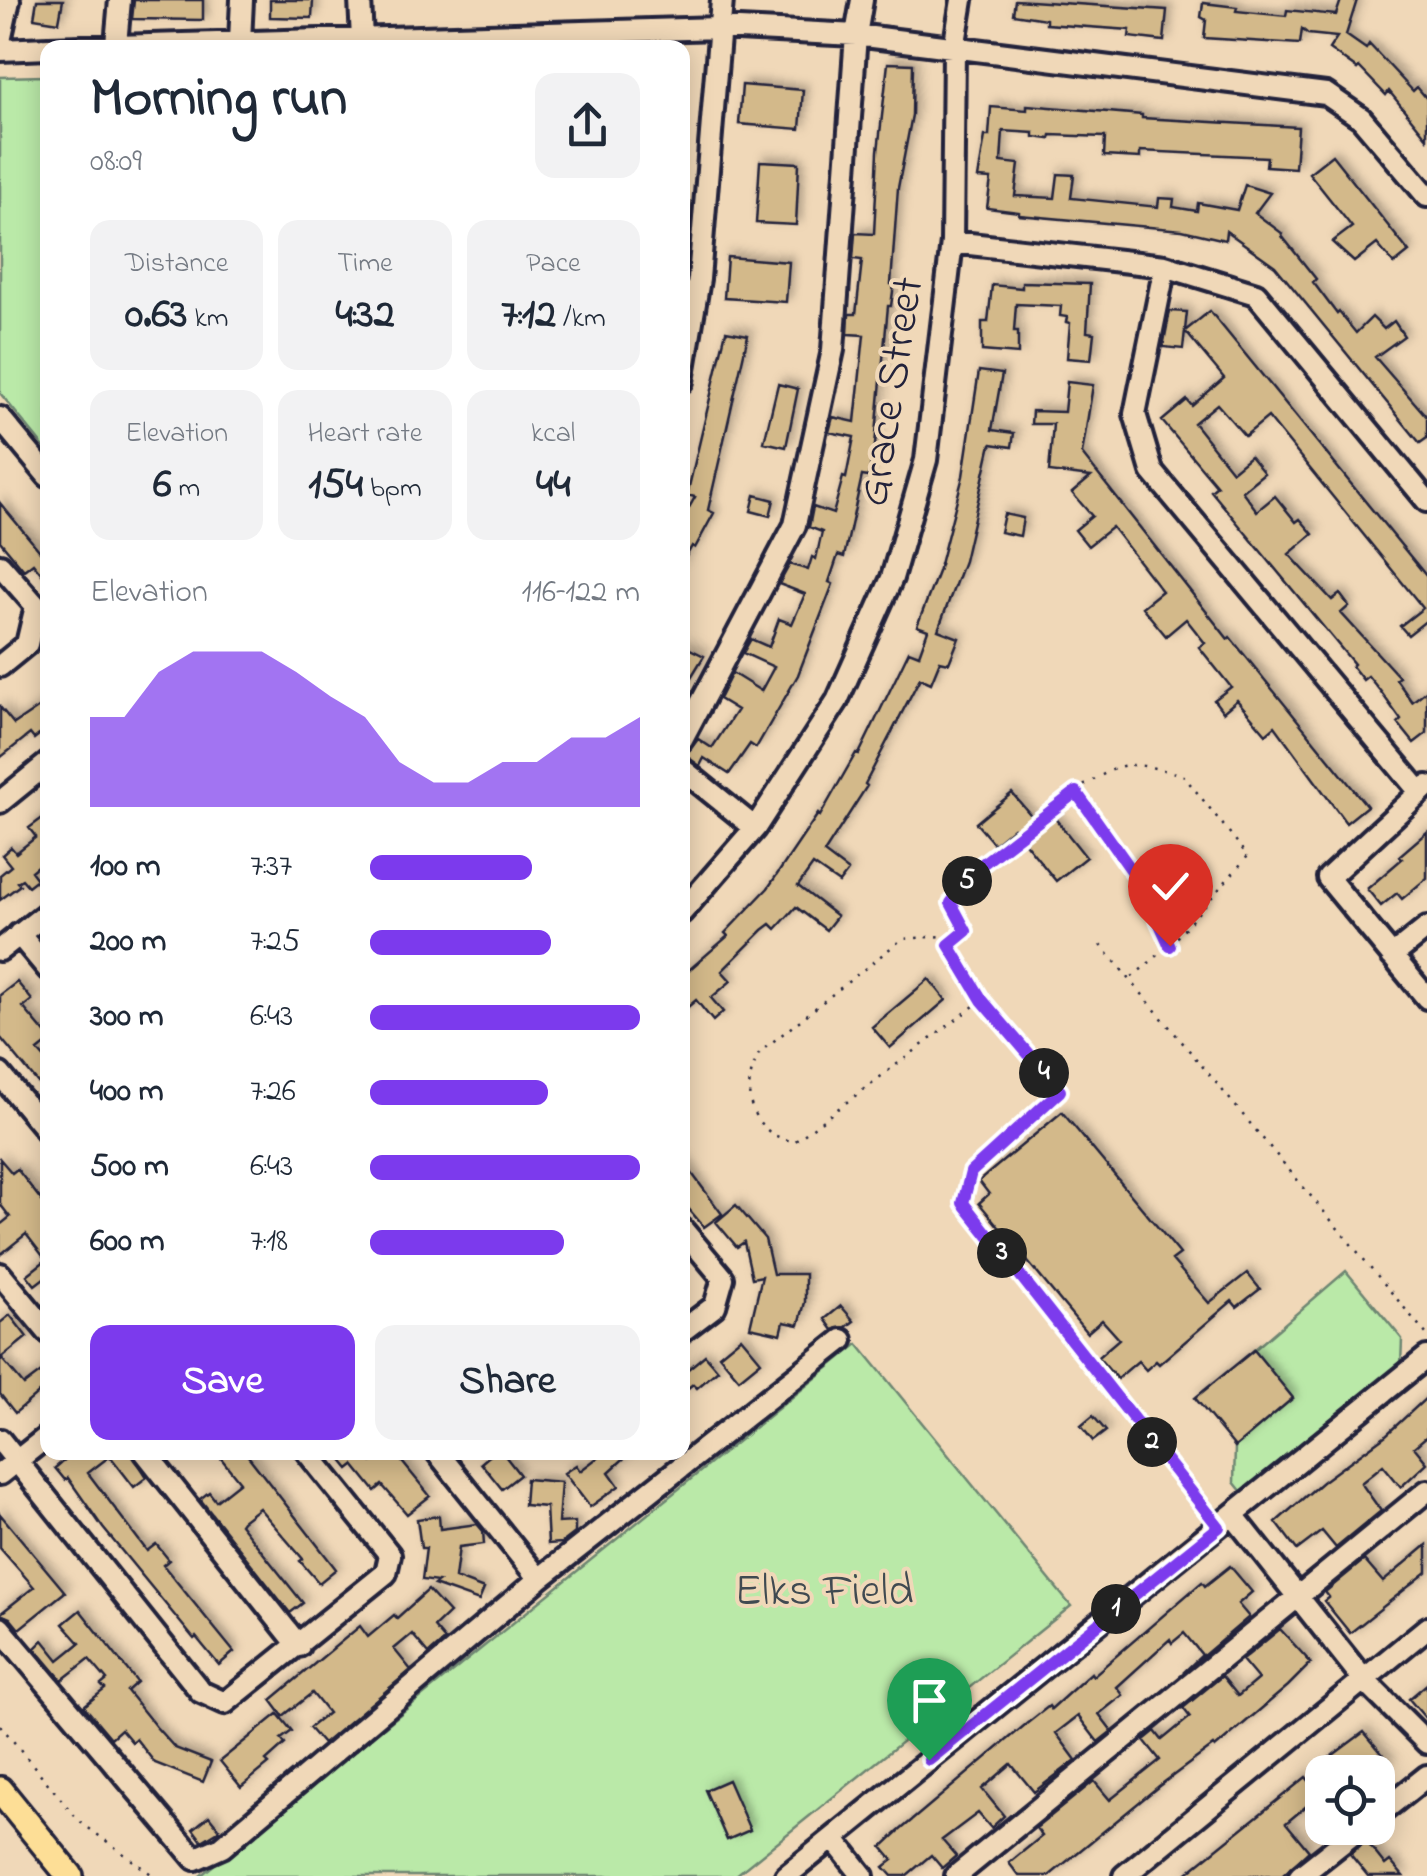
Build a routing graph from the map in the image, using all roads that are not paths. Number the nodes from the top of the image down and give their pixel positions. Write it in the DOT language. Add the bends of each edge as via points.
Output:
graph roads {
  1 [pos="8,0"];
  2 [pos="120,0"];
  3 [pos="242,0"];
  4 [pos="360,0"];
  5 [pos="722,0"];
  6 [pos="862,0"];
  7 [pos="962,0"];
  8 [pos="719,28"];
  9 [pos="856,35"];
  10 [pos="362,39"];
  11 [pos="0,40"];
  12 [pos="116,40"];
  13 [pos="240,40"];
  14 [pos="301,40"];
  15 [pos="40,48"];
  16 [pos="954,49"];
  17 [pos="0,50"];
  18 [pos="1427,196"];
  19 [pos="952,242"];
  20 [pos="1165,266"];
  21 [pos="690,333"];
  22 [pos="0,418"];
  23 [pos="40,466"];
  24 [pos="1427,501"];
  25 [pos="0,565"];
  26 [pos="0,666"];
  27 [pos="690,724"];
  28 [pos="40,770"];
  29 [pos="690,775"];
  30 [pos="1424,789"];
  31 [pos="0,802"];
  32 [pos="755,828"];
  33 [pos="690,903"];
  34 [pos="40,918"];
  35 [pos="1427,928"];
  36 [pos="19,934"];
  37 [pos="0,950"];
  38 [pos="1392,956"];
  39 [pos="40,959"];
  40 [pos="1427,998"];
  41 [pos="0,1074"];
  42 [pos="40,1122"];
  43 [pos="690,1239"];
  44 [pos="0,1274"];
  45 [pos="40,1322"];
  46 [pos="690,1325"];
  47 [pos="842,1340"];
  48 [pos="1427,1357"];
  49 [pos="0,1440"];
  50 [pos="40,1442"];
  51 [pos="690,1459"];
  52 [pos="150,1460"];
  53 [pos="313,1460"];
  54 [pos="443,1460"];
  55 [pos="689,1460"];
  56 [pos="8,1467"];
  57 [pos="1427,1491"];
  58 [pos="1226,1521"];
  59 [pos="539,1578"];
  60 [pos="1299,1597"];
  61 [pos="0,1628"];
  62 [pos="1427,1628"];
  63 [pos="299,1646"];
  64 [pos="1364,1680"];
  65 [pos="1427,1743"];
  66 [pos="1427,1776"];
  67 [pos="0,1790"];
  68 [pos="1395,1801"];
  69 [pos="832,1838"];
  70 [pos="1339,1845"];
  71 [pos="70,1876"];
  72 [pos="786,1876"];
  73 [pos="863,1876"];
  74 [pos="956,1876"];
  75 [pos="1124,1876"];
  76 [pos="1300,1876"];
  1 -- 11 [label="street"];
  2 -- 12 [label="street"];
  3 -- 13 [label="street"];
  4 -- 10 [label="street"];
  5 -- 8 [label="street"];
  6 -- 9 [label="street"];
  7 -- 16 [label="street, Grace Street"];
  8 -- 9 [label="street"];
  8 -- 10 [label="street"];
  8 -- 21 [label="street"];
  9 -- 16 [label="street"];
  9 -- 27 [label="street" via="833,350 795,525"];
  10 -- 14 [label="street"];
  15 -- 17 [label="street"];
  16 -- 18 [label="street" via="1326,94 1360,118"];
  16 -- 19 [label="street, Grace Street"];
  19 -- 20 [label="street"];
  19 -- 32 [label="street, Grace Street" via="926,460 892,578 837,701"];
  20 -- 24 [label="street" via="1256,294"];
  20 -- 30 [label="street" via="1135,414 1152,471"];
  22 -- 23 [label="street"];
  25 -- 26 [label="street" via="36,606 27,644"];
  28 -- 31 [label="street"];
  29 -- 32 [label="street"];
  30 -- 38 [label="street" via="1328,878"];
  32 -- 33 [label="street, Grace Street"];
  34 -- 36 [label="street"];
  35 -- 38 [label="street"];
  36 -- 37 [label="street"];
  36 -- 39 [label="street"];
  38 -- 40 [label="street"];
  41 -- 42 [label="street"];
  43 -- 46 [label="street" via="723,1278 715,1306"];
  44 -- 45 [label="street"];
  47 -- 51 [label="street"];
  48 -- 58 [label="street"];
  49 -- 56 [label="street"];
  50 -- 56 [label="street"];
  52 -- 63 [label="street"];
  53 -- 63 [label="street" via="390,1555 386,1574"];
  54 -- 59 [label="street"];
  55 -- 59 [label="street"];
  56 -- 63 [label="street" via="201,1692 226,1703"];
  57 -- 60 [label="street"];
  58 -- 60 [label="street"];
  58 -- 69 [label="street"];
  59 -- 61 [label="street" via="222,1847 194,1859"];
  60 -- 64 [label="street"];
  60 -- 74 [label="street"];
  62 -- 64 [label="street"];
  64 -- 65 [label="street"];
  64 -- 75 [label="street"];
  66 -- 68 [label="street"];
  67 -- 71 [label="main road"];
  69 -- 72 [label="street"];
  69 -- 73 [label="street"];
  70 -- 76 [label="street"];
}
